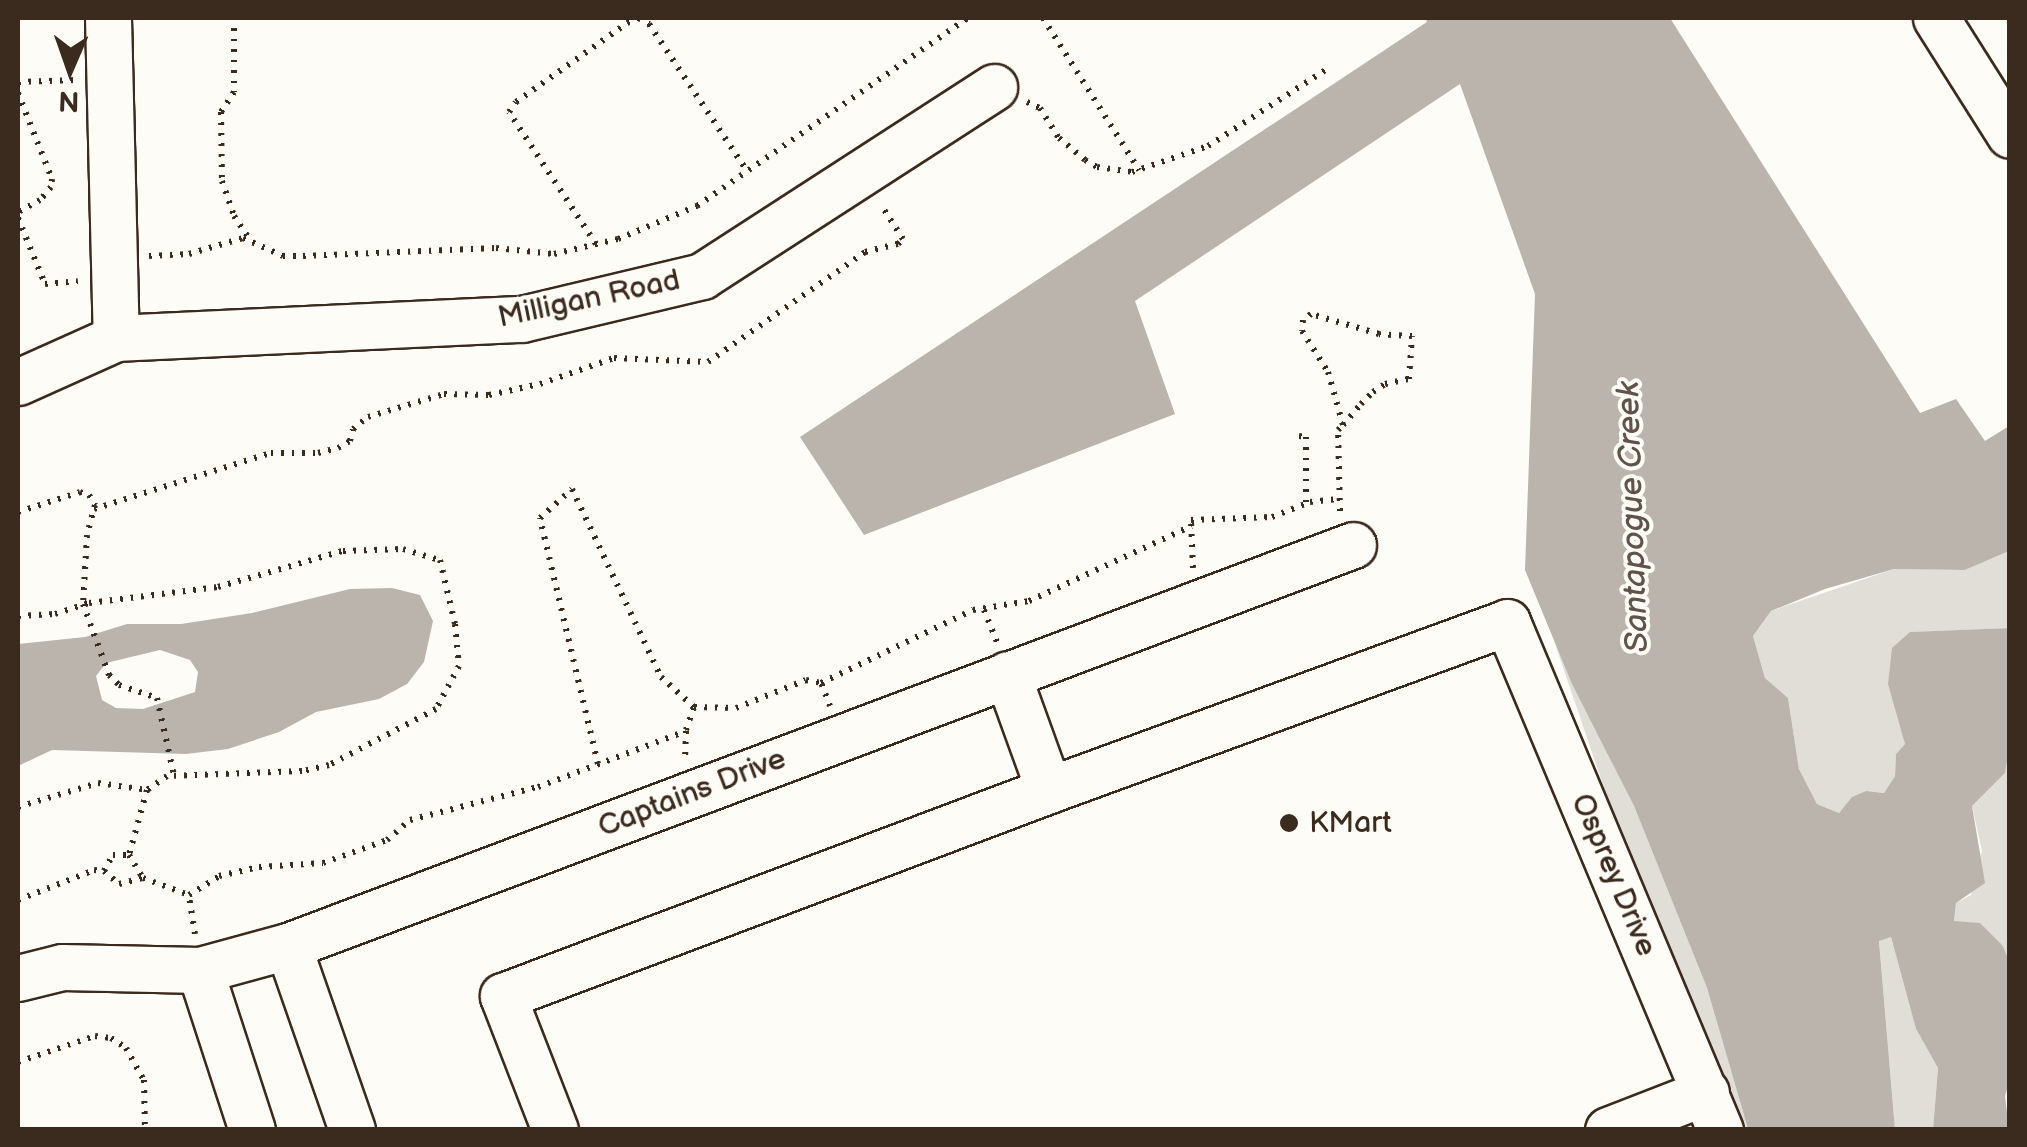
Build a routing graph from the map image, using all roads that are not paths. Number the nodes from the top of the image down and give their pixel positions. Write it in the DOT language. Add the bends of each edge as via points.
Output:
graph roads {
  1 [pos="108,18"];
  2 [pos="1936,18"];
  3 [pos="994,87"];
  4 [pos="2010,135"];
  5 [pos="116,338"];
  6 [pos="18,382"];
  7 [pos="1354,544"];
  8 [pos="1007,674"];
  9 [pos="1049,790"];
  10 [pos="288,946"];
  11 [pos="200,970"];
  12 [pos="18,978"];
  13 [pos="1713,1111"];
  14 [pos="1618,1128"];
  15 [pos="252,1130"];
  16 [pos="352,1130"];
  17 [pos="555,1130"];
  1 -- 5 [label="street"];
  2 -- 4 [label="street"];
  3 -- 5 [label="street, Milligan Road" via="702,276 522,319"];
  5 -- 6 [label="street, Milligan Road"];
  7 -- 8 [label="street, Captains Drive"];
  8 -- 9 [label="street"];
  8 -- 10 [label="street, Captains Drive"];
  9 -- 13 [label="street, Osprey Drive" via="1507,622"];
  9 -- 17 [label="street" via="503,996"];
  10 -- 11 [label="street, Captains Drive"];
  10 -- 16 [label="street"];
  11 -- 12 [label="street, Captains Drive" via="62,966"];
  11 -- 15 [label="street"];
  13 -- 14 [label="street"];
}
